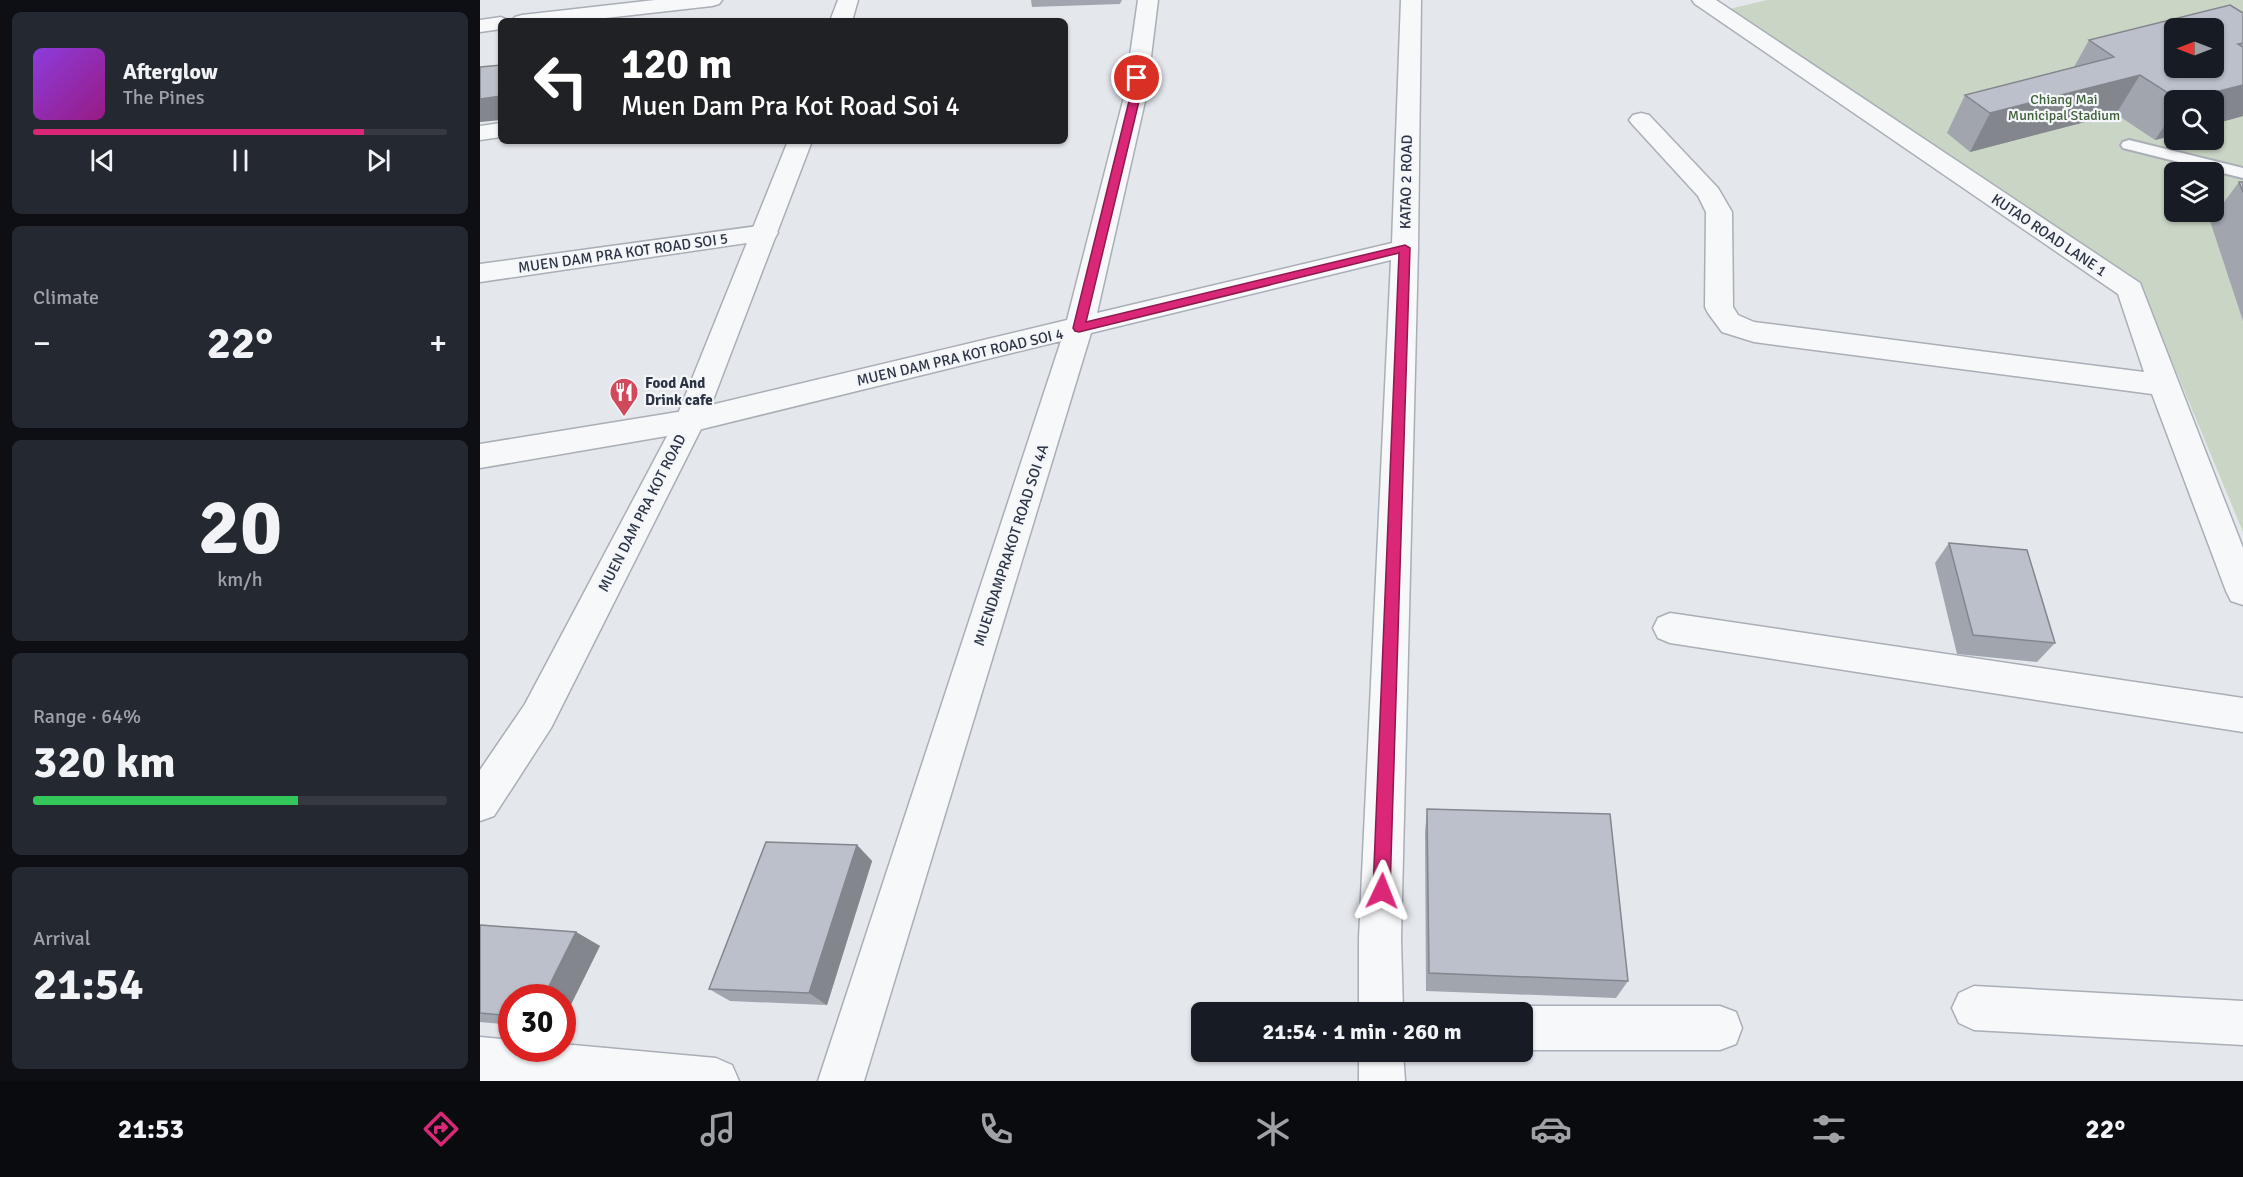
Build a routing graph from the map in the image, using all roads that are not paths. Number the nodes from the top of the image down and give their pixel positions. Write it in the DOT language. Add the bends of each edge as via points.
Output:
graph roads {
  1 [pos="712,0"];
  2 [pos="848,0"];
  3 [pos="1148,0"];
  4 [pos="1411,0"];
  5 [pos="1712,2"];
  6 [pos="549,18"];
  7 [pos="842,18"];
  8 [pos="498,23"];
  9 [pos="480,26"];
  10 [pos="1641,120"];
  11 [pos="498,130"];
  12 [pos="480,133"];
  13 [pos="799,144"];
  14 [pos="2129,145"];
  15 [pos="2243,173"];
  16 [pos="765,233"];
  17 [pos="1405,248"];
  18 [pos="480,273"];
  19 [pos="1079,328"];
  20 [pos="2163,385"];
  21 [pos="690,421"];
  22 [pos="480,456"];
  23 [pos="2243,591"];
  24 [pos="1670,628"];
  25 [pos="2243,715"];
  26 [pos="480,803"];
  27 [pos="1381,1002"];
  28 [pos="1974,1008"];
  29 [pos="2243,1023"];
  30 [pos="1533,1028"];
  31 [pos="1720,1028"];
  32 [pos="480,1059"];
  33 [pos="1382,1062"];
  34 [pos="716,1081"];
  35 [pos="841,1081"];
  36 [pos="1382,1081"];
  1 -- 6 [label="street"];
  2 -- 7 [label="street"];
  3 -- 19 [label="street, MUENDAMPRAKOT ROAD SOI 4A" via="1135,97"];
  4 -- 17 [label="street, KATAO 2 ROAD"];
  5 -- 20 [label="street, KUTAO ROAD LANE 1" via="2130,289"];
  8 -- 9 [label="street"];
  10 -- 20 [label="street" via="1716,203 1719,307 1722,318 1730,324 1754,333"];
  11 -- 12 [label="street"];
  13 -- 16 [label="street, MUEN DAM PRA KOT ROAD"];
  14 -- 15 [label="lane"];
  16 -- 18 [label="street, MUEN DAM PRA KOT ROAD SOI 5"];
  16 -- 21 [label="street, MUEN DAM PRA KOT ROAD"];
  17 -- 19 [label="street, MUEN DAM PRA KOT ROAD SOI 4"];
  17 -- 27 [label="street, KATAO 2 ROAD"];
  19 -- 21 [label="street, MUEN DAM PRA KOT ROAD SOI 4"];
  19 -- 35 [label="street, MUENDAMPRAKOT ROAD SOI 4A"];
  20 -- 23 [label="street, KUTAO ROAD LANE 1"];
  21 -- 22 [label="street, MUEN DAM PRA KOT ROAD SOI 4"];
  21 -- 26 [label="street, MUEN DAM PRA KOT ROAD" via="538,716"];
  24 -- 25 [label="street"];
  28 -- 29 [label="street"];
  30 -- 31 [label="street"];
  32 -- 34 [label="street"];
  33 -- 36 [label="street"];
}
